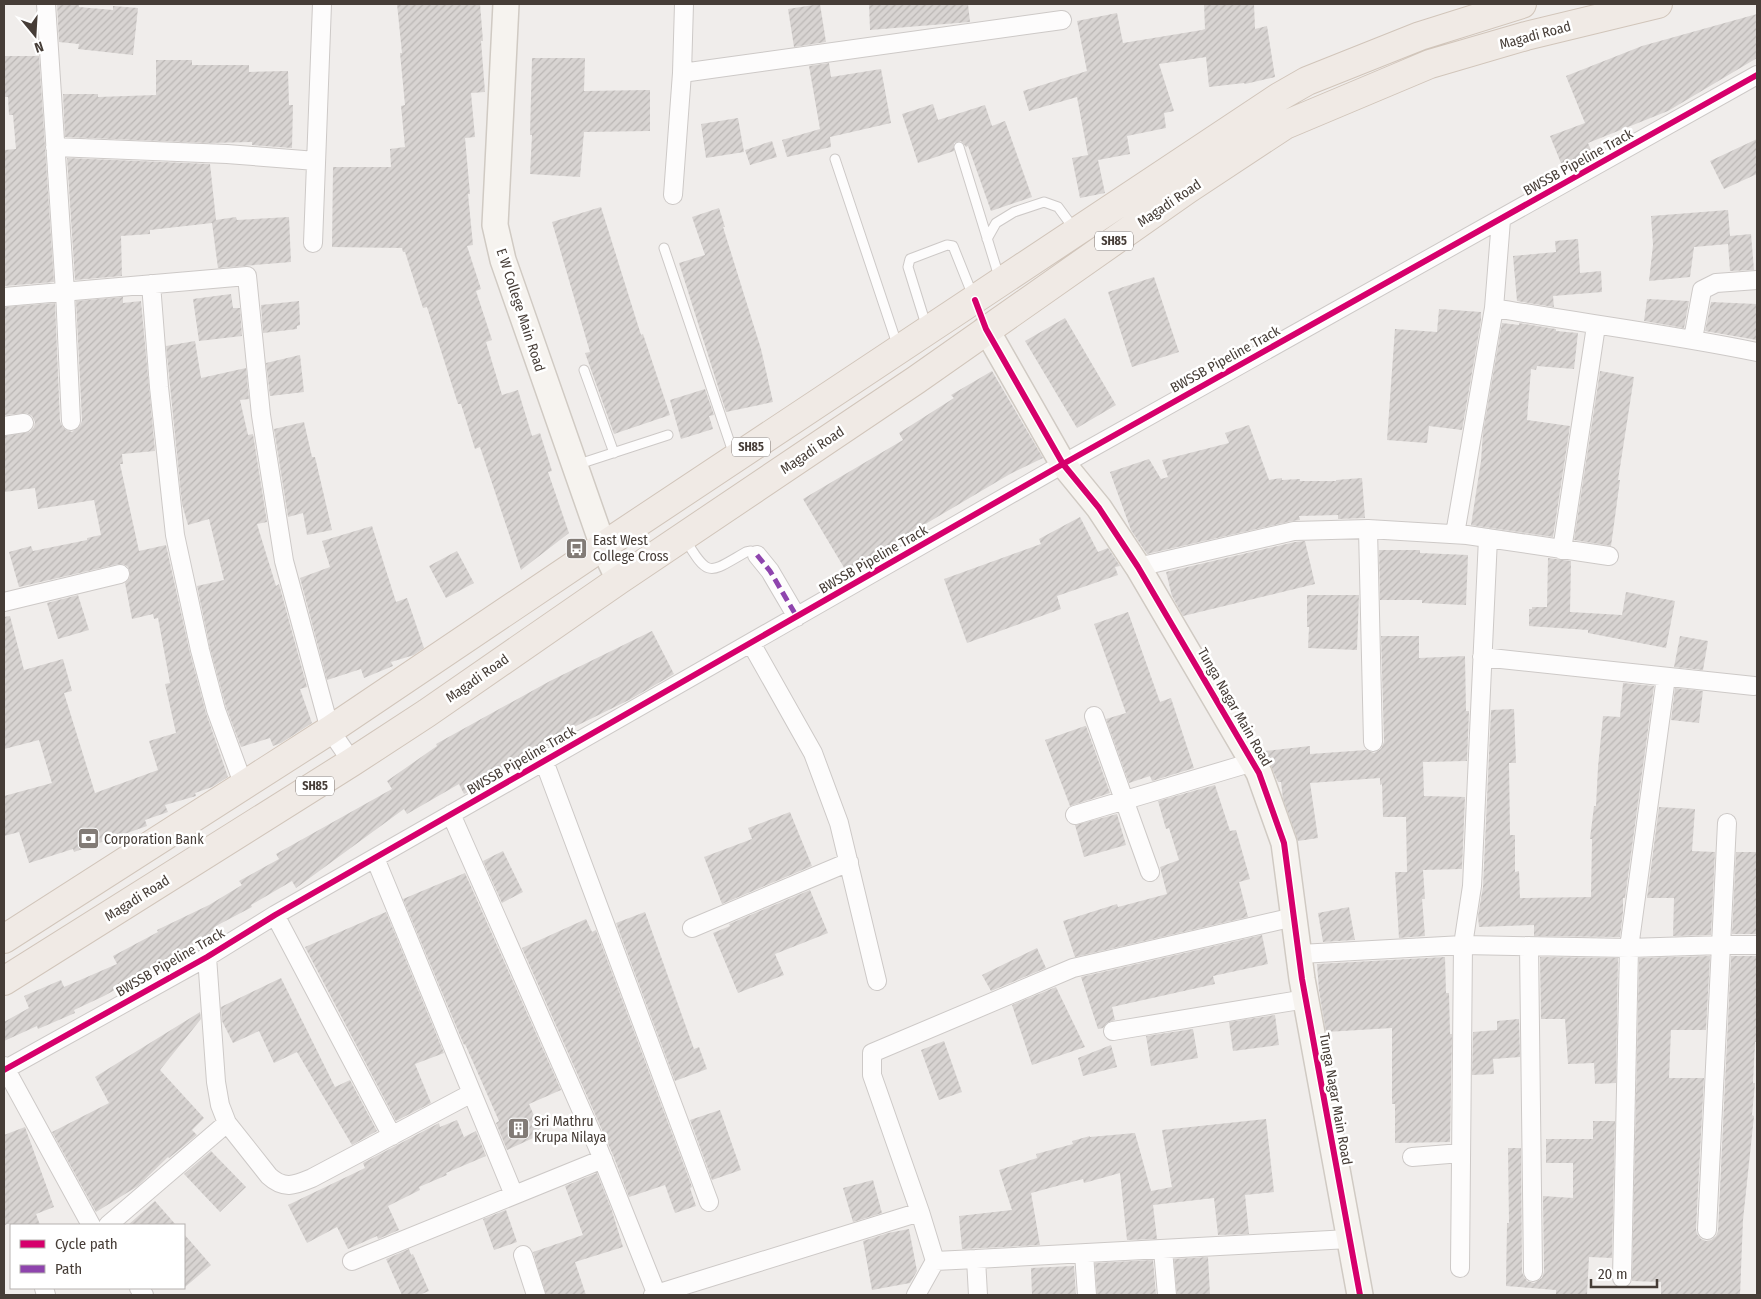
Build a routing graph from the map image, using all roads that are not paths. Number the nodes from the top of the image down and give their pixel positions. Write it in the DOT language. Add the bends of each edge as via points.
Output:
graph roads {
  1 [pos="46,4"];
  2 [pos="322,4"];
  3 [pos="506,4"];
  4 [pos="684,4"];
  5 [pos="1521,4"];
  6 [pos="1658,4"];
  7 [pos="1062,20"];
  8 [pos="682,72"];
  9 [pos="1757,76"];
  10 [pos="55,147"];
  11 [pos="959,147"];
  12 [pos="835,159"];
  13 [pos="316,161"];
  14 [pos="673,195"];
  15 [pos="1500,220"];
  16 [pos="1076,232"];
  17 [pos="987,239"];
  18 [pos="313,242"];
  19 [pos="664,248"];
  20 [pos="1757,280"];
  21 [pos="1000,282"];
  22 [pos="151,284"];
  23 [pos="64,292"];
  24 [pos="4,297"];
  25 [pos="975,300"];
  26 [pos="1494,308"];
  27 [pos="1596,326"];
  28 [pos="986,329"];
  29 [pos="928,330"];
  30 [pos="1693,339"];
  31 [pos="898,350"];
  32 [pos="1757,352"];
  33 [pos="584,370"];
  34 [pos="70,421"];
  35 [pos="24,423"];
  36 [pos="4,426"];
  37 [pos="668,435"];
  38 [pos="614,452"];
  39 [pos="735,458"];
  40 [pos="1063,464"];
  41 [pos="575,466"];
  42 [pos="1368,529"];
  43 [pos="1455,534"];
  44 [pos="684,536"];
  45 [pos="1488,538"];
  46 [pos="603,546"];
  47 [pos="1562,550"];
  48 [pos="757,555"];
  49 [pos="1609,556"];
  50 [pos="1138,568"];
  51 [pos="120,574"];
  52 [pos="619,580"];
  53 [pos="4,602"];
  54 [pos="797,617"];
  55 [pos="751,643"];
  56 [pos="1482,657"];
  57 [pos="1666,677"];
  58 [pos="1754,686"];
  59 [pos="1094,716"];
  60 [pos="330,730"];
  61 [pos="1373,742"];
  62 [pos="544,761"];
  63 [pos="352,762"];
  64 [pos="1253,762"];
  65 [pos="244,786"];
  66 [pos="1124,800"];
  67 [pos="451,814"];
  68 [pos="1075,815"];
  69 [pos="1727,823"];
  70 [pos="375,858"];
  71 [pos="848,862"];
  72 [pos="1150,872"];
  73 [pos="275,915"];
  74 [pos="1294,916"];
  75 [pos="692,928"];
  76 [pos="4,939"];
  77 [pos="1722,944"];
  78 [pos="1463,945"];
  79 [pos="1757,945"];
  80 [pos="1529,946"];
  81 [pos="1629,948"];
  82 [pos="1300,954"];
  83 [pos="207,957"];
  84 [pos="4,981"];
  85 [pos="878,981"];
  86 [pos="1306,999"];
  87 [pos="1113,1031"];
  88 [pos="4,1069"];
  89 [pos="472,1093"];
  90 [pos="227,1123"];
  91 [pos="392,1136"];
  92 [pos="1461,1153"];
  93 [pos="1412,1158"];
  94 [pos="603,1159"];
  95 [pos="514,1195"];
  96 [pos="709,1202"];
  97 [pos="920,1212"];
  98 [pos="90,1224"];
  99 [pos="109,1224"];
  100 [pos="1707,1230"];
  101 [pos="1349,1239"];
  102 [pos="1163,1250"];
  103 [pos="1084,1254"];
  104 [pos="523,1255"];
  105 [pos="976,1259"];
  106 [pos="352,1261"];
  107 [pos="935,1261"];
  108 [pos="1460,1268"];
  109 [pos="1533,1272"];
  110 [pos="1622,1278"];
  111 [pos="536,1295"];
  112 [pos="655,1295"];
  113 [pos="916,1295"];
  114 [pos="978,1295"];
  115 [pos="1087,1295"];
  116 [pos="1166,1295"];
  117 [pos="1360,1295"];
  1 -- 10 [label="street"];
  2 -- 13 [label="street"];
  3 -- 41 [label="street, E W College Main Road" via="495,225 503,260"];
  4 -- 8 [label="street"];
  5 -- 16 [label="main road, Magadi Road / SH85" via="1420,36 1307,81"];
  6 -- 28 [label="main road, Magadi Road / SH85" via="1526,36 1430,64 1285,125"];
  7 -- 8 [label="street"];
  8 -- 14 [label="street"];
  9 -- 15 [label="street, BWSSB Pipeline Track"];
  10 -- 13 [label="street"];
  10 -- 23 [label="street"];
  11 -- 17 [label="lane"];
  12 -- 31 [label="lane"];
  13 -- 18 [label="street"];
  15 -- 26 [label="street"];
  15 -- 40 [label="street, BWSSB Pipeline Track"];
  16 -- 17 [label="lane" via="1058,206 1044,202 1014,212 996,223"];
  16 -- 21 [label="main road, Magadi Road / SH85"];
  17 -- 21 [label="lane"];
  19 -- 39 [label="lane"];
  20 -- 30 [label="street" via="1716,283 1702,290"];
  21 -- 25 [label="main road, Magadi Road / SH85"];
  22 -- 23 [label="street"];
  22 -- 60 [label="street" via="247,276 261,415 284,561"];
  22 -- 65 [label="street" via="175,535 216,710"];
  23 -- 24 [label="street"];
  23 -- 34 [label="street"];
  25 -- 28 [label="street"];
  25 -- 29 [label="main road, Magadi Road / SH85"];
  25 -- 29 [label="lane" via="953,246 947,245 910,258 908,267"];
  26 -- 27 [label="street"];
  26 -- 43 [label="street"];
  27 -- 30 [label="street"];
  27 -- 47 [label="street"];
  28 -- 40 [label="street, Tunga Nagar Main Road"];
  28 -- 44 [label="main road, Magadi Road / SH85" via="908,386"];
  29 -- 31 [label="main road, Magadi Road / SH85"];
  30 -- 32 [label="street"];
  31 -- 39 [label="main road, Magadi Road / SH85"];
  33 -- 38 [label="lane"];
  35 -- 36 [label="street"];
  37 -- 38 [label="lane"];
  38 -- 41 [label="lane"];
  39 -- 46 [label="main road, Magadi Road / SH85"];
  40 -- 50 [label="street, Tunga Nagar Main Road" via="1099,508"];
  40 -- 54 [label="street, BWSSB Pipeline Track"];
  41 -- 46 [label="street, E W College Main Road"];
  42 -- 43 [label="street"];
  42 -- 50 [label="street" via="1294,531"];
  42 -- 61 [label="street"];
  43 -- 45 [label="street"];
  44 -- 48 [label="lane" via="706,568 716,569 746,552"];
  44 -- 52 [label="main road, Magadi Road / SH85"];
  45 -- 47 [label="street"];
  45 -- 56 [label="street"];
  46 -- 52 [label="street, E W College Main Road"];
  46 -- 60 [label="main road, Magadi Road / SH85"];
  47 -- 49 [label="street"];
  48 -- 54 [label="street"];
  50 -- 64 [label="street, Tunga Nagar Main Road"];
  51 -- 53 [label="street"];
  52 -- 63 [label="main road, Magadi Road / SH85"];
  54 -- 55 [label="street, BWSSB Pipeline Track"];
  55 -- 62 [label="street, BWSSB Pipeline Track"];
  55 -- 71 [label="street" via="813,753 839,823"];
  56 -- 57 [label="street"];
  56 -- 78 [label="street" via="1472,886"];
  57 -- 58 [label="street"];
  57 -- 81 [label="street"];
  59 -- 66 [label="street"];
  60 -- 63 [label="street"];
  60 -- 65 [label="main road, Magadi Road / SH85"];
  62 -- 67 [label="street, BWSSB Pipeline Track"];
  62 -- 96 [label="street"];
  63 -- 84 [label="main road, Magadi Road / SH85"];
  64 -- 66 [label="street"];
  64 -- 74 [label="street, Tunga Nagar Main Road" via="1284,843"];
  65 -- 76 [label="main road, Magadi Road / SH85"];
  66 -- 68 [label="street"];
  66 -- 72 [label="street"];
  67 -- 70 [label="street, BWSSB Pipeline Track"];
  67 -- 94 [label="street"];
  69 -- 77 [label="street"];
  70 -- 73 [label="street, BWSSB Pipeline Track"];
  70 -- 89 [label="street"];
  71 -- 75 [label="street"];
  71 -- 85 [label="street"];
  73 -- 83 [label="street, BWSSB Pipeline Track"];
  73 -- 91 [label="street"];
  74 -- 82 [label="street, Tunga Nagar Main Road"];
  74 -- 97 [label="street" via="1073,968 872,1053 872,1075"];
  77 -- 79 [label="street"];
  77 -- 81 [label="street"];
  77 -- 100 [label="street"];
  78 -- 80 [label="street"];
  78 -- 82 [label="street"];
  78 -- 92 [label="street"];
  80 -- 81 [label="street"];
  80 -- 109 [label="street"];
  81 -- 110 [label="street"];
  82 -- 86 [label="street, Tunga Nagar Main Road"];
  83 -- 88 [label="street, BWSSB Pipeline Track"];
  83 -- 90 [label="street" via="216,1082"];
  86 -- 87 [label="street"];
  86 -- 101 [label="street, Tunga Nagar Main Road"];
  88 -- 98 [label="street"];
  89 -- 91 [label="street"];
  89 -- 95 [label="street"];
  90 -- 91 [label="street" via="268,1176 286,1186 312,1178"];
  90 -- 99 [label="street"];
  92 -- 93 [label="street"];
  92 -- 108 [label="street"];
  94 -- 95 [label="street"];
  94 -- 112 [label="street"];
  95 -- 106 [label="street"];
  97 -- 107 [label="street"];
  97 -- 112 [label="street"];
  101 -- 102 [label="street"];
  101 -- 117 [label="street, Tunga Nagar Main Road"];
  102 -- 103 [label="street"];
  102 -- 116 [label="street"];
  103 -- 105 [label="street"];
  103 -- 115 [label="street"];
  104 -- 111 [label="street"];
  105 -- 107 [label="street"];
  105 -- 114 [label="street"];
  107 -- 113 [label="street"];
}
